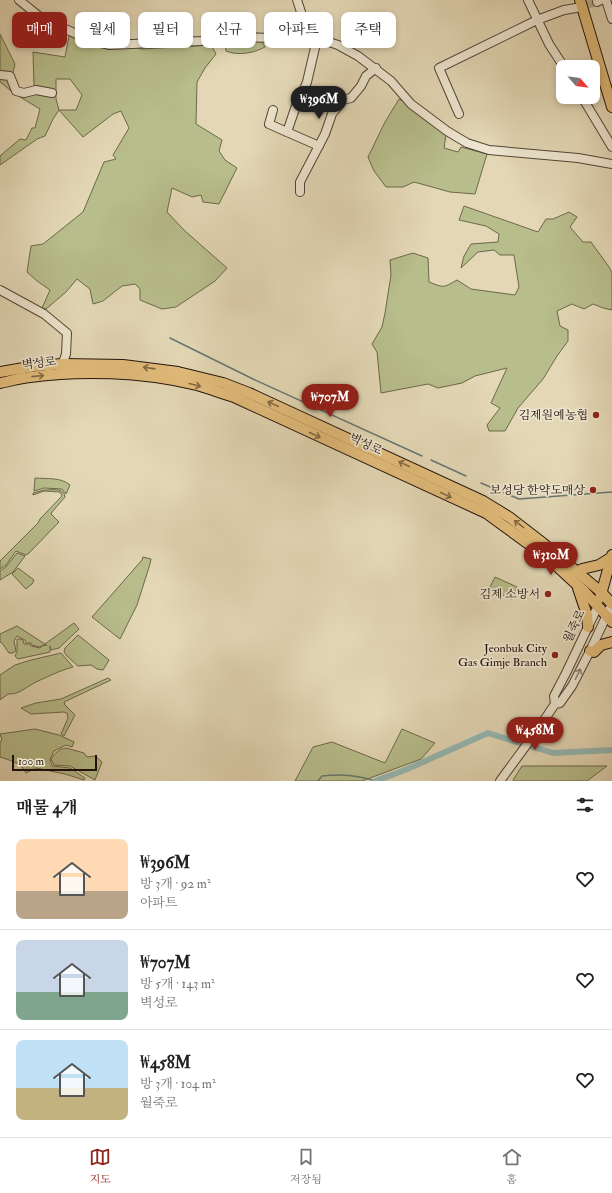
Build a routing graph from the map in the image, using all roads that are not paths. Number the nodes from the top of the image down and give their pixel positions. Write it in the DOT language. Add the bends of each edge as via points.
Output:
graph roads {
  1 [pos="19,0"];
  2 [pos="297,0"];
  3 [pos="528,0"];
  4 [pos="606,0"];
  5 [pos="595,1"];
  6 [pos="578,4"];
  7 [pos="301,12"];
  8 [pos="612,19"];
  9 [pos="537,20"];
  10 [pos="264,38"];
  11 [pos="333,43"];
  12 [pos="314,48"];
  13 [pos="559,60"];
  14 [pos="376,68"];
  15 [pos="0,75"];
  16 [pos="612,83"];
  17 [pos="52,93"];
  18 [pos="586,104"];
  19 [pos="612,107"];
  20 [pos="273,110"];
  21 [pos="459,114"];
  22 [pos="287,132"];
  23 [pos="319,146"];
  24 [pos="612,147"];
  25 [pos="612,164"];
  26 [pos="300,192"];
  27 [pos="0,290"];
  28 [pos="61,369"];
  29 [pos="0,372"];
  30 [pos="0,382"];
  31 [pos="612,556"];
  32 [pos="578,572"];
  33 [pos="576,584"];
  34 [pos="602,593"];
  35 [pos="612,604"];
  36 [pos="598,606"];
  37 [pos="609,618"];
  38 [pos="588,627"];
  39 [pos="612,642"];
  40 [pos="590,651"];
  41 [pos="555,704"];
  42 [pos="500,781"];
  1 -- 10 [label="street" via="40,16 63,28 109,45 232,37"];
  2 -- 7 [label="street"];
  3 -- 9 [label="street"];
  4 -- 8 [label="street"];
  5 -- 16 [label="main road"];
  6 -- 9 [label="street"];
  6 -- 19 [label="main road"];
  9 -- 13 [label="street"];
  9 -- 21 [label="street" via="439,68"];
  11 -- 14 [label="street"];
  12 -- 22 [label="street" via="307,82"];
  14 -- 23 [label="street" via="366,76 351,98 343,100 332,114"];
  14 -- 25 [label="street" via="411,104 467,143 489,150 578,158"];
  15 -- 17 [label="street" via="10,76 16,91 24,93 36,90"];
  18 -- 24 [label="street"];
  20 -- 22 [label="street" via="269,124"];
  22 -- 23 [label="street"];
  23 -- 26 [label="street" via="300,182"];
  27 -- 28 [label="street" via="44,314 66,333 66,354"];
  28 -- 29 [label="main road, 벽성로" via="35,366"];
  30 -- 28 [label="main road, 벽성로, one-way"];
  32 -- 28 [label="main road, 벽성로, one-way" via="509,517 483,501 250,393 223,383 178,372 123,365"];
  28 -- 33 [label="main road, 벽성로, one-way" via="143,376 192,384 234,397 486,513 548,558"];
  31 -- 32 [label="main road" via="600,565"];
  31 -- 34 [label="main road, 월죽로"];
  32 -- 34 [label="main road, 벽성로"];
  33 -- 36 [label="main road, 벽성로"];
  33 -- 38 [label="main road" via="585,608"];
  34 -- 35 [label="main road, 벽성로"];
  34 -- 36 [label="main road, 월죽로"];
  35 -- 37 [label="street, 월죽로"];
  36 -- 37 [label="main road, 벽성로"];
  36 -- 38 [label="street, 월죽로"];
  37 -- 40 [label="street, 월죽로"];
  38 -- 41 [label="street, 월죽로" via="554,696"];
  39 -- 40 [label="main road" via="594,652"];
  41 -- 40 [label="street, 월죽로, one-way" via="560,703 572,686"];
  41 -- 42 [label="street, 월죽로"];
}
